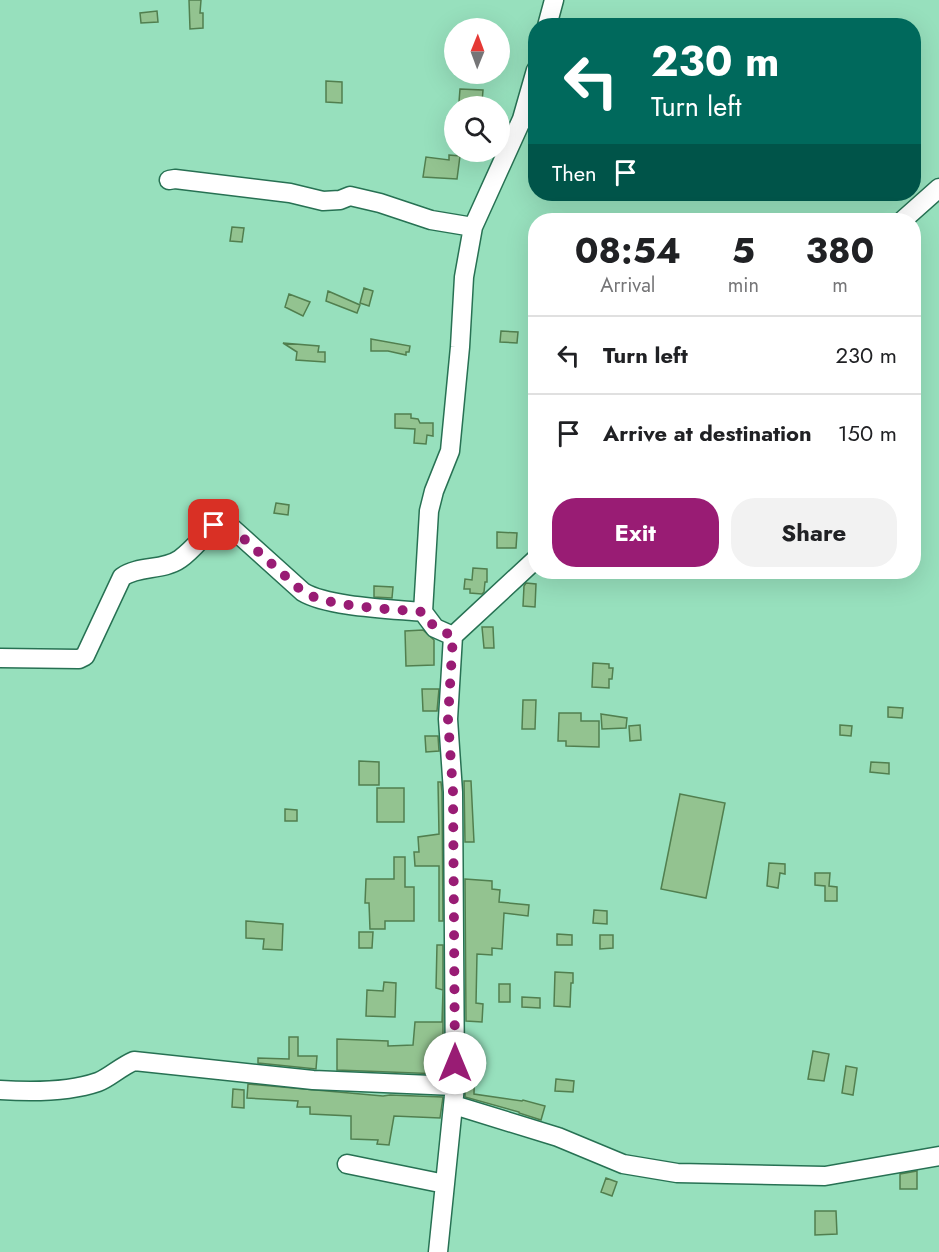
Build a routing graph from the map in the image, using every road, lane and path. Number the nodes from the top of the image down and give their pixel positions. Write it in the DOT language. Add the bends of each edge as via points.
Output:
graph roads {
  1 [pos="554,0"];
  2 [pos="550,18"];
  3 [pos="528,98"];
  4 [pos="169,180"];
  5 [pos="939,188"];
  6 [pos="911,213"];
  7 [pos="473,227"];
  8 [pos="528,566"];
  9 [pos="423,612"];
  10 [pos="453,636"];
  11 [pos="0,658"];
  12 [pos="455,1086"];
  13 [pos="0,1090"];
  14 [pos="454,1105"];
  15 [pos="939,1155"];
  16 [pos="347,1164"];
  17 [pos="445,1184"];
  18 [pos="438,1252"];
  1 -- 2 [label="street"];
  3 -- 7 [label="street"];
  4 -- 7 [label="street" via="290,193 323,201 350,196 431,220"];
  5 -- 6 [label="street"];
  7 -- 9 [label="street" via="464,277 450,451 429,511"];
  8 -- 10 [label="street"];
  9 -- 10 [label="street" via="435,628"];
  9 -- 11 [label="street" via="312,597 233,529 222,524 214,525 180,560 122,577 86,656"];
  10 -- 12 [label="street" via="448,719 453,792"];
  12 -- 13 [label="street" via="313,1080 134,1061 98,1082 27,1092"];
  12 -- 14 [label="street"];
  14 -- 15 [label="street" via="558,1137 623,1164 677,1173 825,1176"];
  14 -- 17 [label="street"];
  16 -- 17 [label="street"];
  17 -- 18 [label="street"];
}
